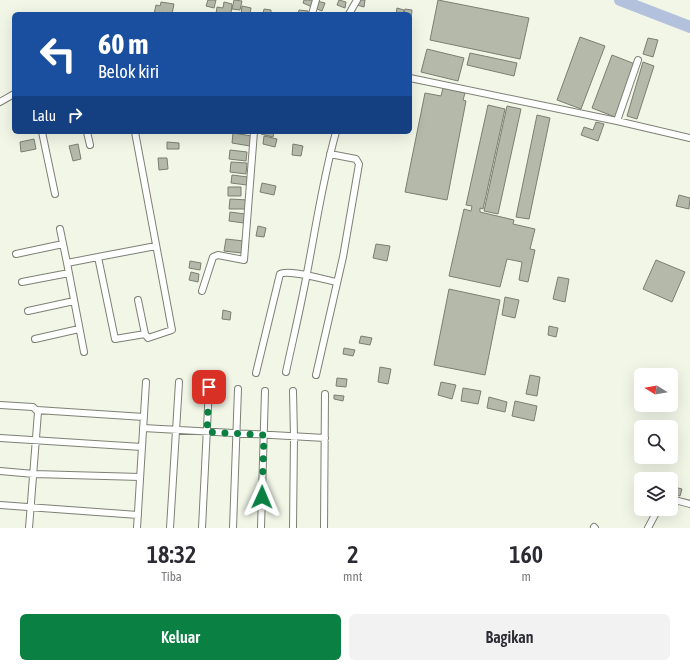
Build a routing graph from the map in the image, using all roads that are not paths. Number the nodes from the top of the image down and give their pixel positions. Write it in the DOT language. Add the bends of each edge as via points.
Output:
graph roads {
  1 [pos="316,0"];
  2 [pos="357,0"];
  3 [pos="313,12"];
  4 [pos="350,12"];
  5 [pos="638,60"];
  6 [pos="412,78"];
  7 [pos="12,95"];
  8 [pos="0,102"];
  9 [pos="617,121"];
  10 [pos="42,134"];
  11 [pos="87,134"];
  12 [pos="135,134"];
  13 [pos="254,134"];
  14 [pos="335,134"];
  15 [pos="690,138"];
  16 [pos="90,146"];
  17 [pos="330,154"];
  18 [pos="55,194"];
  19 [pos="60,229"];
  20 [pos="63,244"];
  21 [pos="156,246"];
  22 [pos="16,254"];
  23 [pos="98,257"];
  24 [pos="67,263"];
  25 [pos="69,273"];
  26 [pos="306,275"];
  27 [pos="22,282"];
  28 [pos="337,282"];
  29 [pos="202,291"];
  30 [pos="138,300"];
  31 [pos="74,301"];
  32 [pos="28,310"];
  33 [pos="80,329"];
  34 [pos="145,334"];
  35 [pos="35,339"];
  36 [pos="84,352"];
  37 [pos="286,372"];
  38 [pos="256,373"];
  39 [pos="316,374"];
  40 [pos="146,382"];
  41 [pos="179,382"];
  42 [pos="209,387"];
  43 [pos="238,389"];
  44 [pos="265,391"];
  45 [pos="293,391"];
  46 [pos="325,394"];
  47 [pos="0,405"];
  48 [pos="37,410"];
  49 [pos="144,417"];
  50 [pos="143,428"];
  51 [pos="175,430"];
  52 [pos="207,432"];
  53 [pos="236,434"];
  54 [pos="264,435"];
  55 [pos="294,436"];
  56 [pos="0,438"];
  57 [pos="325,438"];
  58 [pos="36,440"];
  59 [pos="142,447"];
  60 [pos="0,471"];
  61 [pos="34,474"];
  62 [pos="140,477"];
  63 [pos="678,500"];
  64 [pos="690,504"];
  65 [pos="0,505"];
  66 [pos="31,507"];
  67 [pos="138,515"];
  68 [pos="655,516"];
  69 [pos="30,528"];
  70 [pos="137,528"];
  71 [pos="170,528"];
  72 [pos="202,528"];
  73 [pos="233,528"];
  74 [pos="262,528"];
  75 [pos="293,528"];
  76 [pos="324,528"];
  77 [pos="650,528"];
  1 -- 3 [label="street"];
  2 -- 4 [label="street"];
  5 -- 9 [label="street"];
  6 -- 9 [label="street"];
  7 -- 8 [label="street"];
  9 -- 15 [label="street"];
  10 -- 18 [label="street"];
  11 -- 16 [label="street"];
  12 -- 21 [label="street"];
  13 -- 29 [label="street" via="244,260 214,257"];
  14 -- 17 [label="street"];
  17 -- 26 [label="street"];
  17 -- 28 [label="street" via="356,160 359,164"];
  19 -- 20 [label="street"];
  20 -- 22 [label="street"];
  20 -- 24 [label="street"];
  21 -- 23 [label="street"];
  21 -- 34 [label="street" via="172,331 147,338"];
  23 -- 24 [label="street"];
  23 -- 34 [label="street" via="114,338"];
  24 -- 25 [label="street"];
  25 -- 27 [label="street"];
  25 -- 31 [label="street"];
  26 -- 28 [label="street"];
  26 -- 37 [label="street"];
  26 -- 38 [label="street" via="282,272 279,276"];
  28 -- 39 [label="street"];
  30 -- 34 [label="street"];
  31 -- 32 [label="street"];
  31 -- 33 [label="street"];
  33 -- 35 [label="street"];
  33 -- 36 [label="street"];
  40 -- 49 [label="street"];
  41 -- 51 [label="street"];
  42 -- 52 [label="street"];
  43 -- 53 [label="street"];
  44 -- 54 [label="street"];
  45 -- 55 [label="street"];
  46 -- 57 [label="street"];
  47 -- 48 [label="street" via="33,407"];
  48 -- 49 [label="street"];
  48 -- 58 [label="street"];
  49 -- 50 [label="street"];
  50 -- 51 [label="street"];
  50 -- 59 [label="street"];
  51 -- 52 [label="street"];
  51 -- 71 [label="street"];
  52 -- 53 [label="street"];
  52 -- 72 [label="street"];
  53 -- 54 [label="street"];
  53 -- 73 [label="street"];
  54 -- 55 [label="street"];
  54 -- 74 [label="street"];
  55 -- 57 [label="street"];
  55 -- 75 [label="street"];
  56 -- 58 [label="street"];
  57 -- 76 [label="street"];
  58 -- 59 [label="street"];
  58 -- 61 [label="street"];
  59 -- 62 [label="street"];
  60 -- 61 [label="street"];
  61 -- 62 [label="street"];
  61 -- 66 [label="street"];
  62 -- 67 [label="street"];
  63 -- 64 [label="street"];
  65 -- 66 [label="street"];
  66 -- 67 [label="street"];
  66 -- 69 [label="street"];
  67 -- 70 [label="street"];
  68 -- 77 [label="street"];
}
